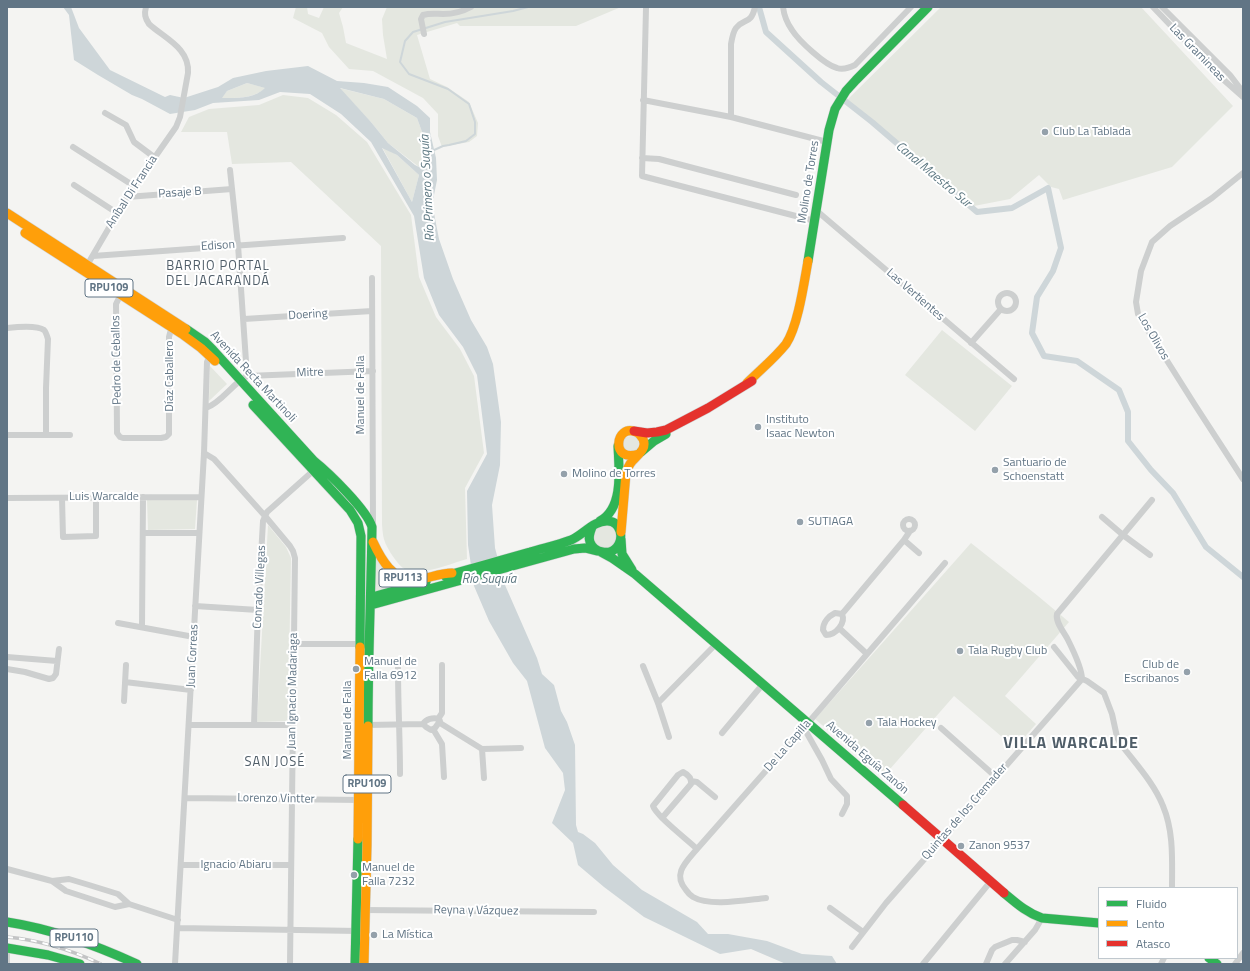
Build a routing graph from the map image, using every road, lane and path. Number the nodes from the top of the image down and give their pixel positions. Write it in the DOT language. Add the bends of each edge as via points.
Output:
graph roads {
  1 [pos="146,7"];
  2 [pos="471,7"];
  3 [pos="755,7"];
  4 [pos="783,7"];
  5 [pos="911,7"];
  6 [pos="927,7"];
  7 [pos="1153,7"];
  8 [pos="1162,7"];
  9 [pos="646,8"];
  10 [pos="424,33"];
  11 [pos="1243,92"];
  12 [pos="1243,97"];
  13 [pos="643,100"];
  14 [pos="105,113"];
  15 [pos="731,117"];
  16 [pos="827,142"];
  17 [pos="73,147"];
  18 [pos="154,157"];
  19 [pos="642,158"];
  20 [pos="230,170"];
  21 [pos="1243,173"];
  22 [pos="74,185"];
  23 [pos="134,186"];
  24 [pos="232,189"];
  25 [pos="796,195"];
  26 [pos="127,196"];
  27 [pos="817,211"];
  28 [pos="117,213"];
  29 [pos="8,218"];
  30 [pos="815,221"];
  31 [pos="343,238"];
  32 [pos="238,245"];
  33 [pos="93,256"];
  34 [pos="86,268"];
  35 [pos="372,278"];
  36 [pos="122,292"];
  37 [pos="1001,309"];
  38 [pos="372,311"];
  39 [pos="244,319"];
  40 [pos="174,325"];
  41 [pos="7,328"];
  42 [pos="971,343"];
  43 [pos="211,352"];
  44 [pos="373,370"];
  45 [pos="241,380"];
  46 [pos="1014,380"];
  47 [pos="206,408"];
  48 [pos="708,408"];
  49 [pos="169,431"];
  50 [pos="634,431"];
  51 [pos="7,435"];
  52 [pos="46,435"];
  53 [pos="70,435"];
  54 [pos="618,445"];
  55 [pos="204,453"];
  56 [pos="640,453"];
  57 [pos="313,471"];
  58 [pos="1243,478"];
  59 [pos="96,497"];
  60 [pos="143,497"];
  61 [pos="201,497"];
  62 [pos="7,498"];
  63 [pos="62,498"];
  64 [pos="1152,500"];
  65 [pos="374,503"];
  66 [pos="364,512"];
  67 [pos="265,516"];
  68 [pos="1102,517"];
  69 [pos="359,524"];
  70 [pos="595,524"];
  71 [pos="910,531"];
  72 [pos="199,532"];
  73 [pos="143,533"];
  74 [pos="621,535"];
  75 [pos="1123,535"];
  76 [pos="372,537"];
  77 [pos="904,540"];
  78 [pos="600,552"];
  79 [pos="919,553"];
  80 [pos="1150,555"];
  81 [pos="529,557"];
  82 [pos="945,562"];
  83 [pos="635,574"];
  84 [pos="457,575"];
  85 [pos="370,601"];
  86 [pos="195,606"];
  87 [pos="258,610"];
  88 [pos="842,614"];
  89 [pos="118,623"];
  90 [pos="142,627"];
  91 [pos="839,628"];
  92 [pos="194,637"];
  93 [pos="360,641"];
  94 [pos="294,644"];
  95 [pos="716,644"];
  96 [pos="1054,647"];
  97 [pos="59,649"];
  98 [pos="867,654"];
  99 [pos="7,657"];
  100 [pos="58,662"];
  101 [pos="126,665"];
  102 [pos="442,665"];
  103 [pos="643,666"];
  104 [pos="398,668"];
  105 [pos="7,669"];
  106 [pos="1082,679"];
  107 [pos="125,682"];
  108 [pos="763,684"];
  109 [pos="191,690"];
  110 [pos="124,701"];
  111 [pos="658,703"];
  112 [pos="439,721"];
  113 [pos="189,724"];
  114 [pos="399,724"];
  115 [pos="423,724"];
  116 [pos="254,725"];
  117 [pos="292,725"];
  118 [pos="368,725"];
  119 [pos="806,725"];
  120 [pos="941,728"];
  121 [pos="433,729"];
  122 [pos="722,733"];
  123 [pos="669,737"];
  124 [pos="521,748"];
  125 [pos="482,750"];
  126 [pos="400,774"];
  127 [pos="444,777"];
  128 [pos="996,777"];
  129 [pos="484,778"];
  130 [pos="691,781"];
  131 [pos="716,797"];
  132 [pos="185,798"];
  133 [pos="292,800"];
  134 [pos="363,800"];
  135 [pos="842,814"];
  136 [pos="662,818"];
  137 [pos="943,839"];
  138 [pos="697,848"];
  139 [pos="181,865"];
  140 [pos="291,865"];
  141 [pos="7,869"];
  142 [pos="52,881"];
  143 [pos="991,881"];
  144 [pos="1172,887"];
  145 [pos="766,898"];
  146 [pos="129,904"];
  147 [pos="830,908"];
  148 [pos="361,910"];
  149 [pos="594,912"];
  150 [pos="1042,918"];
  151 [pos="178,920"];
  152 [pos="7,922"];
  153 [pos="1098,923"];
  154 [pos="178,928"];
  155 [pos="290,930"];
  156 [pos="360,931"];
  157 [pos="863,932"];
  158 [pos="1025,942"];
  159 [pos="852,947"];
  160 [pos="7,948"];
  161 [pos="1243,953"];
  162 [pos="7,964"];
  163 [pos="80,964"];
  164 [pos="137,964"];
  165 [pos="175,964"];
  166 [pos="290,964"];
  167 [pos="356,964"];
  168 [pos="364,964"];
  169 [pos="923,964"];
  170 [pos="986,964"];
  171 [pos="1005,964"];
  172 [pos="1235,964"];
  1 -- 18 [label="street, Aníbal Di Francia" via="144,12 149,24 182,51 189,67 180,119"];
  2 -- 10 [label="street" via="455,13 423,15 421,25"];
  3 -- 15 [label="street" via="748,21 740,25 733,34"];
  4 -- 5 [label="street" via="789,26 802,42 832,66 844,69 855,65"];
  6 -- 16 [label="main road, Molino de Torres" via="870,63 846,91 833,113"];
  7 -- 12 [label="street, Las Gramineas" via="1217,74"];
  8 -- 11 [label="street, Las Gramineas" via="1230,75"];
  9 -- 13 [label="street"];
  13 -- 15 [label="street"];
  13 -- 19 [label="street"];
  14 -- 18 [label="street" via="126,125 134,142"];
  15 -- 16 [label="street"];
  16 -- 27 [label="main road, Molino de Torres"];
  17 -- 23 [label="street"];
  18 -- 23 [label="street, Aníbal Di Francia"];
  19 -- 25 [label="street" via="658,159"];
  19 -- 30 [label="street" via="642,176"];
  20 -- 24 [label="street"];
  21 -- 58 [label="street, Los Olivos" via="1156,238 1141,271 1136,302 1142,321"];
  22 -- 28 [label="street"];
  23 -- 26 [label="street, Aníbal Di Francia"];
  24 -- 26 [label="street, Pasaje B"];
  24 -- 32 [label="street"];
  26 -- 28 [label="street, Aníbal Di Francia"];
  27 -- 30 [label="main road, Molino de Torres"];
  27 -- 42 [label="street, Las Vertientes"];
  28 -- 33 [label="street, Aníbal Di Francia"];
  29 -- 34 [label="main road, Avenida Recta Martinoli / RPU109"];
  30 -- 48 [label="main road, Molino de Torres" via="796,330 790,344 755,379"];
  31 -- 32 [label="street, Edison"];
  32 -- 33 [label="street, Edison"];
  32 -- 39 [label="street"];
  33 -- 34 [label="street, Aníbal Di Francia"];
  34 -- 36 [label="main road, Avenida Recta Martinoli / RPU109"];
  35 -- 38 [label="street, Manuel de Falla"];
  36 -- 40 [label="main road, Avenida Recta Martinoli / RPU109"];
  36 -- 49 [label="street, Pedro de Ceballos" via="116,304 118,433 123,438 161,438 166,437"];
  37 -- 42 [label="street"];
  38 -- 39 [label="street, Doering"];
  38 -- 44 [label="street, Manuel de Falla"];
  39 -- 45 [label="street"];
  40 -- 43 [label="main road, Avenida Recta Martinoli / RPU109" via="205,342"];
  40 -- 49 [label="street, Díaz Caballero" via="169,337"];
  41 -- 52 [label="street" via="39,328 47,334"];
  42 -- 46 [label="street, Las Vertientes"];
  43 -- 45 [label="main road, Avenida Recta Martinoli / RPU109"];
  43 -- 47 [label="street, Juan Correas" via="207,362"];
  44 -- 45 [label="street, Mitre"];
  44 -- 65 [label="street, Manuel de Falla"];
  45 -- 47 [label="street"];
  45 -- 57 [label="main road, Avenida Recta Martinoli / RPU109"];
  45 -- 66 [label="main road, Avenida Recta Martinoli / RPU109" via="294,440"];
  47 -- 55 [label="street, Juan Correas"];
  48 -- 50 [label="main road, Molino de Torres" via="662,432 651,434"];
  48 -- 56 [label="main road, Molino de Torres" via="658,438"];
  50 -- 54 [label="main road" via="622,434"];
  50 -- 56 [label="main road" via="642,438 644,445"];
  51 -- 52 [label="street"];
  52 -- 53 [label="street"];
  54 -- 56 [label="main road" via="621,452 627,456"];
  54 -- 70 [label="main road, RPU113" via="616,504 609,515"];
  55 -- 61 [label="street, Juan Correas"];
  55 -- 67 [label="street, Juan Ignacio Madariaga" via="214,459"];
  56 -- 74 [label="main road, Molino de Torres" via="631,462 626,474"];
  57 -- 67 [label="street"];
  57 -- 69 [label="main road, Avenida Recta Martinoli / RPU109" via="350,510"];
  59 -- 60 [label="street, Luis Warcalde"];
  59 -- 63 [label="street, Luis Warcalde"];
  59 -- 63 [label="street" via="96,536 63,537"];
  60 -- 61 [label="street, Luis Warcalde"];
  60 -- 73 [label="street"];
  61 -- 72 [label="street, Juan Correas"];
  62 -- 63 [label="street, Luis Warcalde"];
  64 -- 75 [label="street"];
  65 -- 66 [label="street"];
  65 -- 76 [label="street, Manuel de Falla"];
  66 -- 76 [label="main road, Manuel de Falla / RPU109" via="371,524"];
  67 -- 87 [label="street, Conrado Villegas"];
  67 -- 94 [label="street, Juan Ignacio Madariaga" via="294,551"];
  68 -- 75 [label="street"];
  69 -- 85 [label="main road" via="363,527 366,538"];
  69 -- 93 [label="main road, Manuel de Falla / RPU109" via="362,537"];
  70 -- 74 [label="main road" via="605,520 612,522"];
  70 -- 78 [label="main road" via="589,534 590,541 593,548"];
  70 -- 81 [label="main road, RPU113" via="579,536"];
  71 -- 77 [label="street"];
  72 -- 73 [label="street"];
  72 -- 86 [label="street, Juan Correas"];
  73 -- 90 [label="street"];
  74 -- 78 [label="main road, RPU113" via="620,543 614,550"];
  74 -- 83 [label="main road, Avenida Eguía Zanón" via="622,554"];
  75 -- 80 [label="street"];
  75 -- 106 [label="street" via="1056,614 1056,619 1081,670"];
  76 -- 84 [label="main road, RPU113" via="384,561 405,579 413,580 444,573"];
  76 -- 85 [label="main road, Manuel de Falla / RPU109"];
  77 -- 79 [label="street"];
  77 -- 88 [label="street"];
  78 -- 81 [label="main road, RPU113" via="585,548"];
  78 -- 83 [label="main road, Avenida Eguía Zanón"];
  81 -- 84 [label="main road, RPU113"];
  82 -- 98 [label="street, De La Capilla"];
  83 -- 95 [label="main road, Avenida Eguía Zanón"];
  84 -- 85 [label="main road, RPU113"];
  85 -- 93 [label="main road"];
  85 -- 118 [label="main road, Manuel de Falla / RPU109"];
  86 -- 87 [label="street"];
  86 -- 92 [label="street, Juan Correas"];
  87 -- 116 [label="street, Conrado Villegas"];
  88 -- 91 [label="street" via="843,619"];
  88 -- 91 [label="street" via="832,614 824,623 822,630 829,635"];
  89 -- 90 [label="street"];
  90 -- 92 [label="street"];
  91 -- 98 [label="street"];
  92 -- 109 [label="street, Juan Correas"];
  93 -- 94 [label="street"];
  93 -- 134 [label="main road, Manuel de Falla / RPU109"];
  94 -- 117 [label="street, Juan Ignacio Madariaga"];
  95 -- 108 [label="main road, Avenida Eguía Zanón"];
  95 -- 111 [label="street"];
  96 -- 106 [label="street" via="1074,673"];
  97 -- 100 [label="street"];
  98 -- 119 [label="street, De La Capilla"];
  99 -- 100 [label="street"];
  100 -- 105 [label="street" via="56,674 49,680"];
  101 -- 107 [label="street"];
  102 -- 112 [label="street" via="442,713"];
  103 -- 111 [label="street"];
  104 -- 114 [label="street"];
  106 -- 128 [label="street, Quintas de los Cremader"];
  106 -- 144 [label="street" via="1104,693 1120,743 1151,783 1164,806 1172,846"];
  107 -- 109 [label="street"];
  107 -- 110 [label="street"];
  108 -- 119 [label="main road, Avenida Eguía Zanón"];
  108 -- 122 [label="street"];
  109 -- 113 [label="street, Juan Correas"];
  111 -- 123 [label="street"];
  112 -- 115 [label="street" via="434,718"];
  112 -- 121 [label="street"];
  112 -- 125 [label="street"];
  113 -- 116 [label="street"];
  113 -- 132 [label="street, Juan Correas"];
  114 -- 115 [label="street"];
  114 -- 118 [label="street"];
  114 -- 126 [label="street"];
  115 -- 121 [label="street"];
  116 -- 117 [label="street"];
  117 -- 133 [label="street, Juan Ignacio Madariaga"];
  118 -- 134 [label="main road, Manuel de Falla / RPU109"];
  119 -- 135 [label="street" via="830,778 847,796 847,804"];
  119 -- 137 [label="main road, Avenida Eguía Zanón"];
  119 -- 138 [label="street, De La Capilla"];
  120 -- 128 [label="street"];
  121 -- 127 [label="street" via="442,744"];
  124 -- 125 [label="street"];
  125 -- 129 [label="street"];
  128 -- 137 [label="street, Quintas de los Cremader"];
  130 -- 131 [label="street" via="697,782"];
  130 -- 136 [label="street"];
  130 -- 136 [label="street" via="683,772 678,775 653,806"];
  132 -- 133 [label="street, Lorenzo Vintter"];
  132 -- 139 [label="street, Juan Correas"];
  133 -- 134 [label="street, Lorenzo Vintter"];
  133 -- 140 [label="street, Juan Ignacio Madariaga"];
  134 -- 148 [label="main road, Manuel de Falla / RPU109"];
  136 -- 138 [label="street"];
  137 -- 143 [label="main road, Avenida Eguía Zanón"];
  137 -- 157 [label="street, Quintas de los Cremader"];
  138 -- 145 [label="street, De La Capilla" via="681,870 679,878 691,896 716,902"];
  139 -- 140 [label="street, Ignacio Abiaru"];
  139 -- 151 [label="street, Juan Correas"];
  140 -- 155 [label="street, Juan Ignacio Madariaga"];
  141 -- 142 [label="street"];
  142 -- 146 [label="street" via="66,891 115,907"];
  142 -- 146 [label="street" via="69,879 118,894"];
  143 -- 150 [label="main road, Avenida Eguía Zanón" via="1023,909"];
  143 -- 169 [label="street"];
  146 -- 151 [label="street"];
  147 -- 157 [label="street"];
  148 -- 149 [label="street, Reyna y Vázquez"];
  148 -- 156 [label="main road, Manuel de Falla / RPU109"];
  150 -- 153 [label="main road, Avenida Eguía Zanón"];
  150 -- 158 [label="street"];
  151 -- 154 [label="street, Juan Correas"];
  152 -- 164 [label="main road, RPU110" via="61,934 97,946"];
  154 -- 155 [label="street"];
  154 -- 165 [label="street, Juan Correas"];
  155 -- 156 [label="street"];
  155 -- 166 [label="street, Juan Ignacio Madariaga"];
  156 -- 167 [label="main road, Manuel de Falla / RPU109"];
  156 -- 168 [label="main road, Manuel de Falla / RPU109"];
  157 -- 159 [label="street, Quintas de los Cremader"];
  158 -- 170 [label="street" via="1012,940 995,947"];
  158 -- 171 [label="street"];
  160 -- 162 [label="street"];
  160 -- 163 [label="main road, RPU110"];
  161 -- 172 [label="street"];
}
